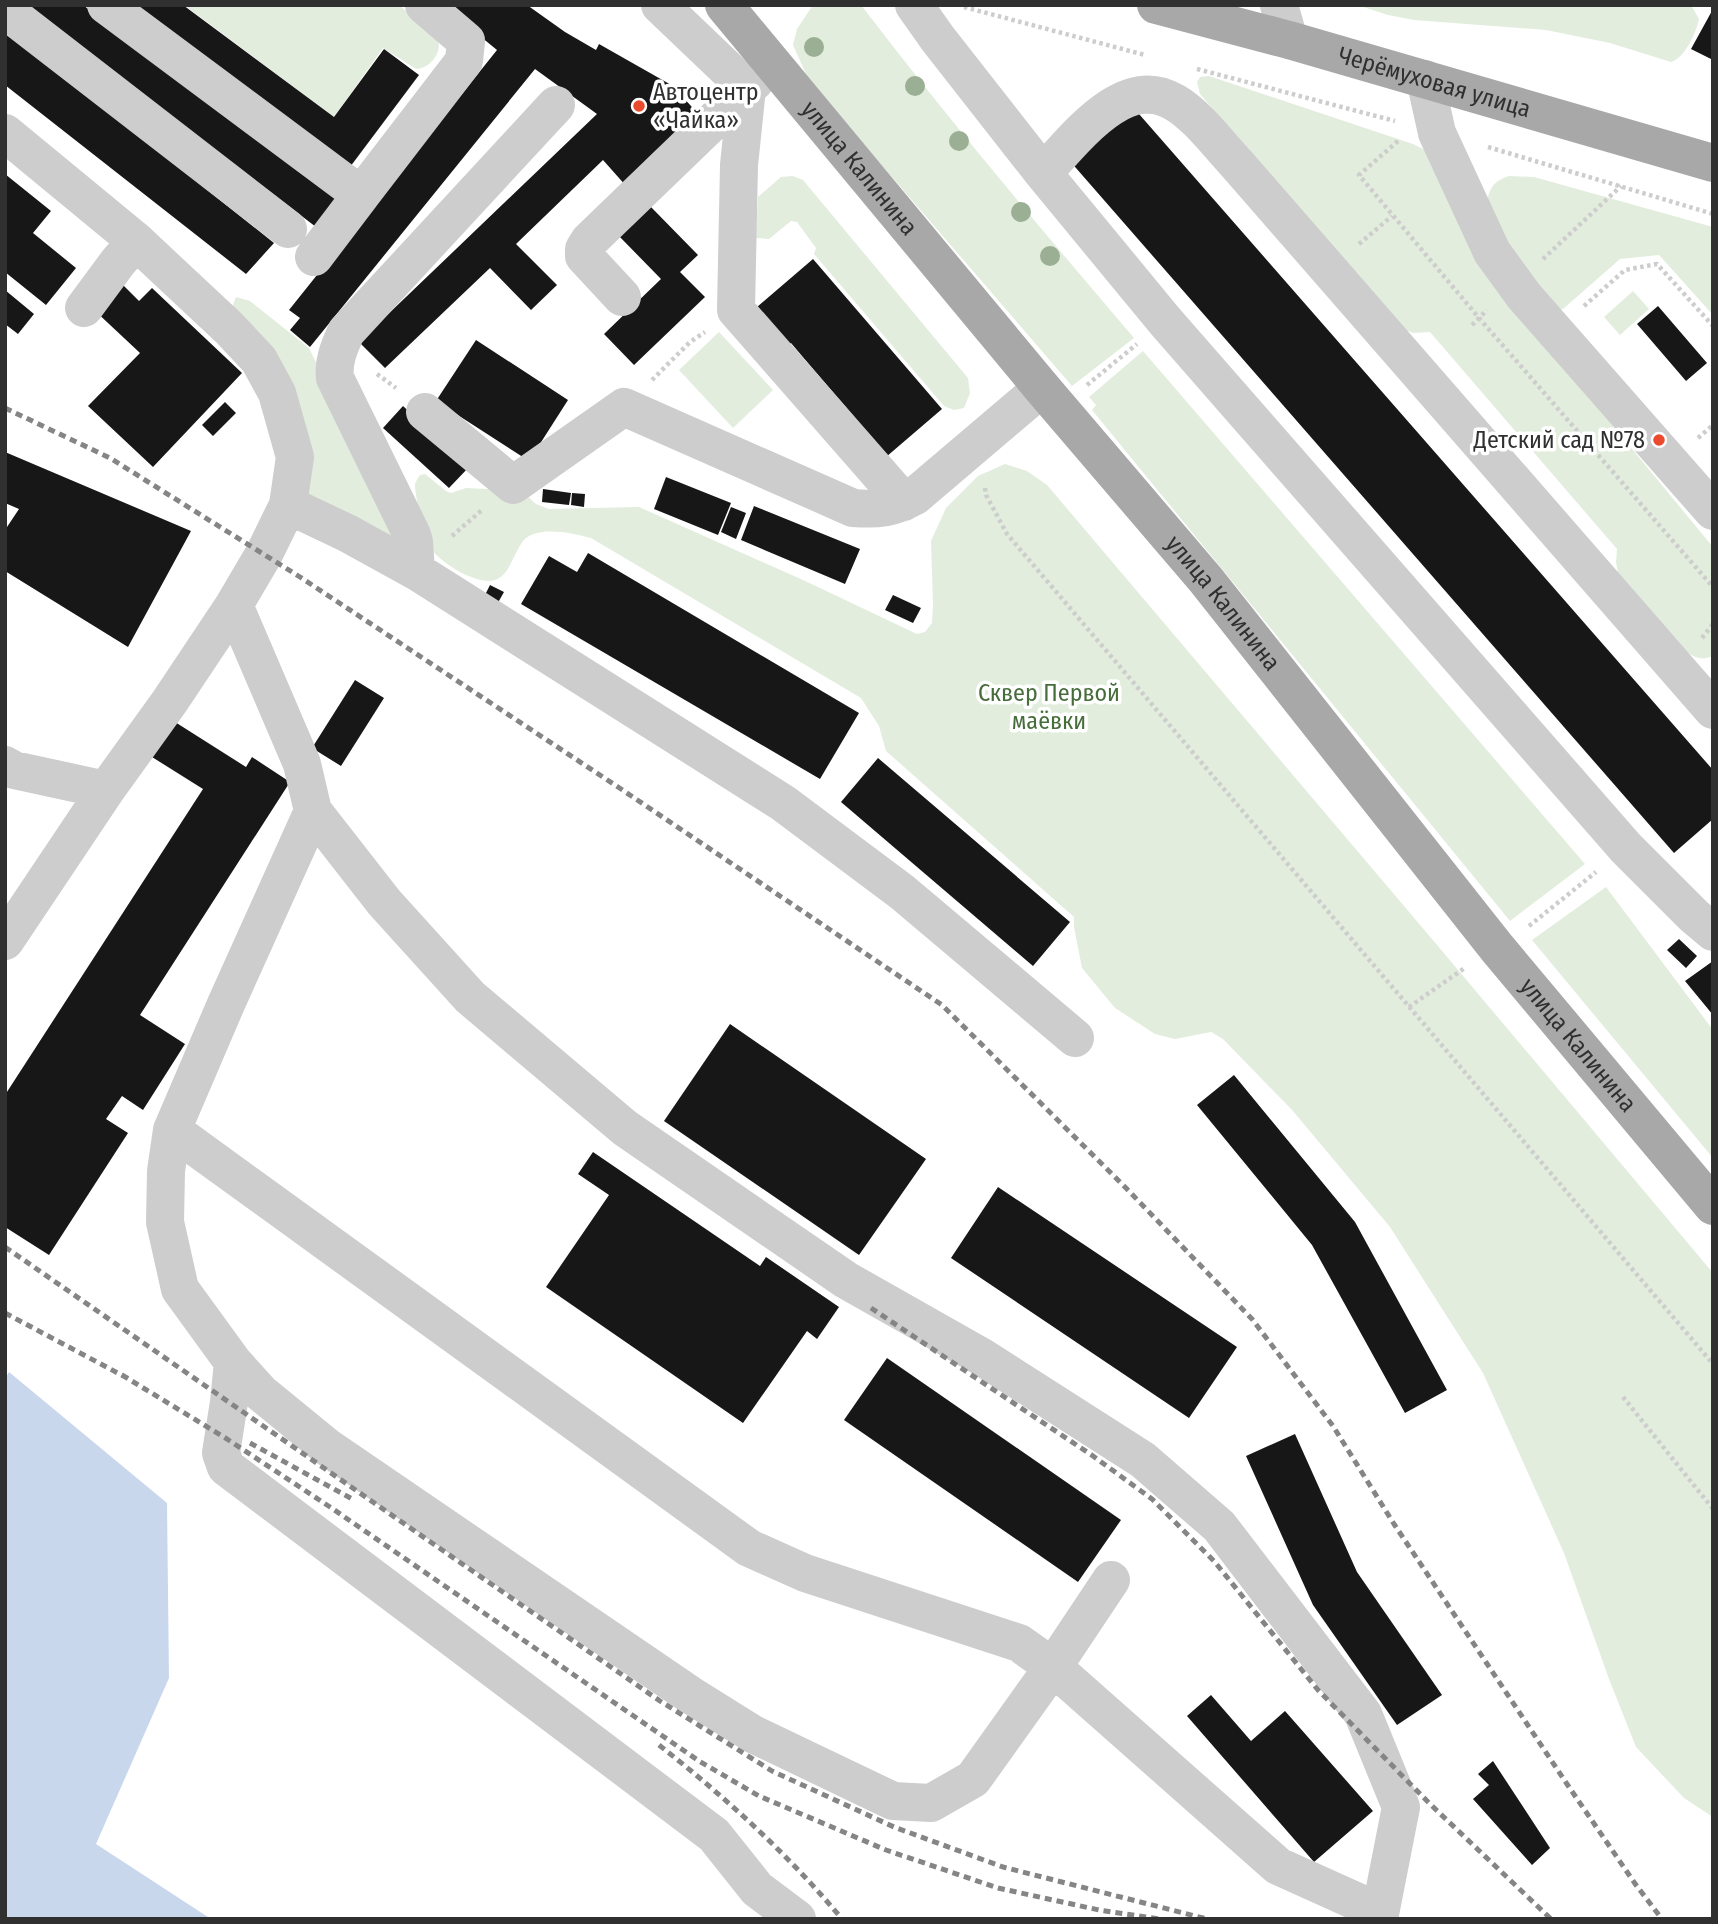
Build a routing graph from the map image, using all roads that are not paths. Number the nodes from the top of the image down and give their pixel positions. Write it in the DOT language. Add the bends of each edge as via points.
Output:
graph roads {
  1 [pos="106,5"];
  2 [pos="424,5"];
  3 [pos="660,5"];
  4 [pos="724,5"];
  5 [pos="914,5"];
  6 [pos="1156,5"];
  7 [pos="5,10"];
  8 [pos="1284,23"];
  9 [pos="760,76"];
  10 [pos="1425,79"];
  11 [pos="556,105"];
  12 [pos="5,133"];
  13 [pos="1713,163"];
  14 [pos="1043,173"];
  15 [pos="361,195"];
  16 [pos="288,229"];
  17 [pos="136,241"];
  18 [pos="314,257"];
  19 [pos="622,297"];
  20 [pos="83,308"];
  21 [pos="1060,390"];
  22 [pos="425,412"];
  23 [pos="904,502"];
  24 [pos="288,505"];
  25 [pos="1713,511"];
  26 [pos="416,571"];
  27 [pos="234,605"];
  28 [pos="1713,710"];
  29 [pos="5,765"];
  30 [pos="106,790"];
  31 [pos="313,811"];
  32 [pos="1707,916"];
  33 [pos="5,941"];
  34 [pos="1075,1038"];
  35 [pos="172,1130"];
  36 [pos="1713,1206"];
  37 [pos="233,1362"];
  38 [pos="1111,1580"];
  39 [pos="1052,1667"];
  40 [pos="1380,1915"];
  41 [pos="797,1919"];
  1 -- 15 [label="lane"];
  2 -- 15 [label="lane" via="466,41 464,61"];
  3 -- 9 [label="lane"];
  4 -- 9 [label="main road, улица Калинина"];
  5 -- 14 [label="lane"];
  6 -- 8 [label="main road, Черёмуховая улица"];
  7 -- 16 [label="lane"];
  8 -- 10 [label="main road, Черёмуховая улица"];
  9 -- 19 [label="lane" via="584,249 584,256"];
  9 -- 21 [label="main road, улица Калинина"];
  9 -- 23 [label="lane" via="739,165 736,310"];
  10 -- 13 [label="main road, Черёмуховая улица"];
  10 -- 25 [label="lane" via="1426,130 1492,252 1515,285"];
  11 -- 26 [label="lane" via="346,332 337,352 335,378 412,535"];
  12 -- 17 [label="lane"];
  14 -- 28 [label="lane" via="1117,103 1149,94 1174,101 1236,163"];
  14 -- 32 [label="lane" via="1165,321 1626,848"];
  15 -- 18 [label="lane"];
  17 -- 20 [label="lane"];
  17 -- 24 [label="lane" via="259,360 277,393 295,457"];
  21 -- 23 [label="lane"];
  21 -- 36 [label="main road, улица Калинина" via="1497,947"];
  22 -- 23 [label="lane" via="513,485 624,407 853,508 879,510"];
  24 -- 26 [label="lane"];
  24 -- 27 [label="lane"];
  26 -- 34 [label="lane" via="783,803 902,892"];
  27 -- 30 [label="lane"];
  27 -- 31 [label="lane" via="302,764"];
  29 -- 30 [label="lane"];
  30 -- 33 [label="lane"];
  31 -- 35 [label="lane"];
  31 -- 40 [label="lane" via="384,902 470,997 625,1128 846,1280 982,1357 1143,1460 1219,1526 1368,1726 1401,1807"];
  35 -- 37 [label="lane" via="165,1222 180,1289"];
  35 -- 39 [label="lane" via="749,1548 805,1573 1019,1643"];
  37 -- 39 [label="lane" via="261,1393 327,1447 689,1694 753,1734 893,1801 931,1803 973,1779"];
  37 -- 41 [label="lane" via="222,1453 226,1467 714,1835 757,1889"];
  38 -- 39 [label="lane"];
  39 -- 40 [label="lane" via="1278,1866"];
}
